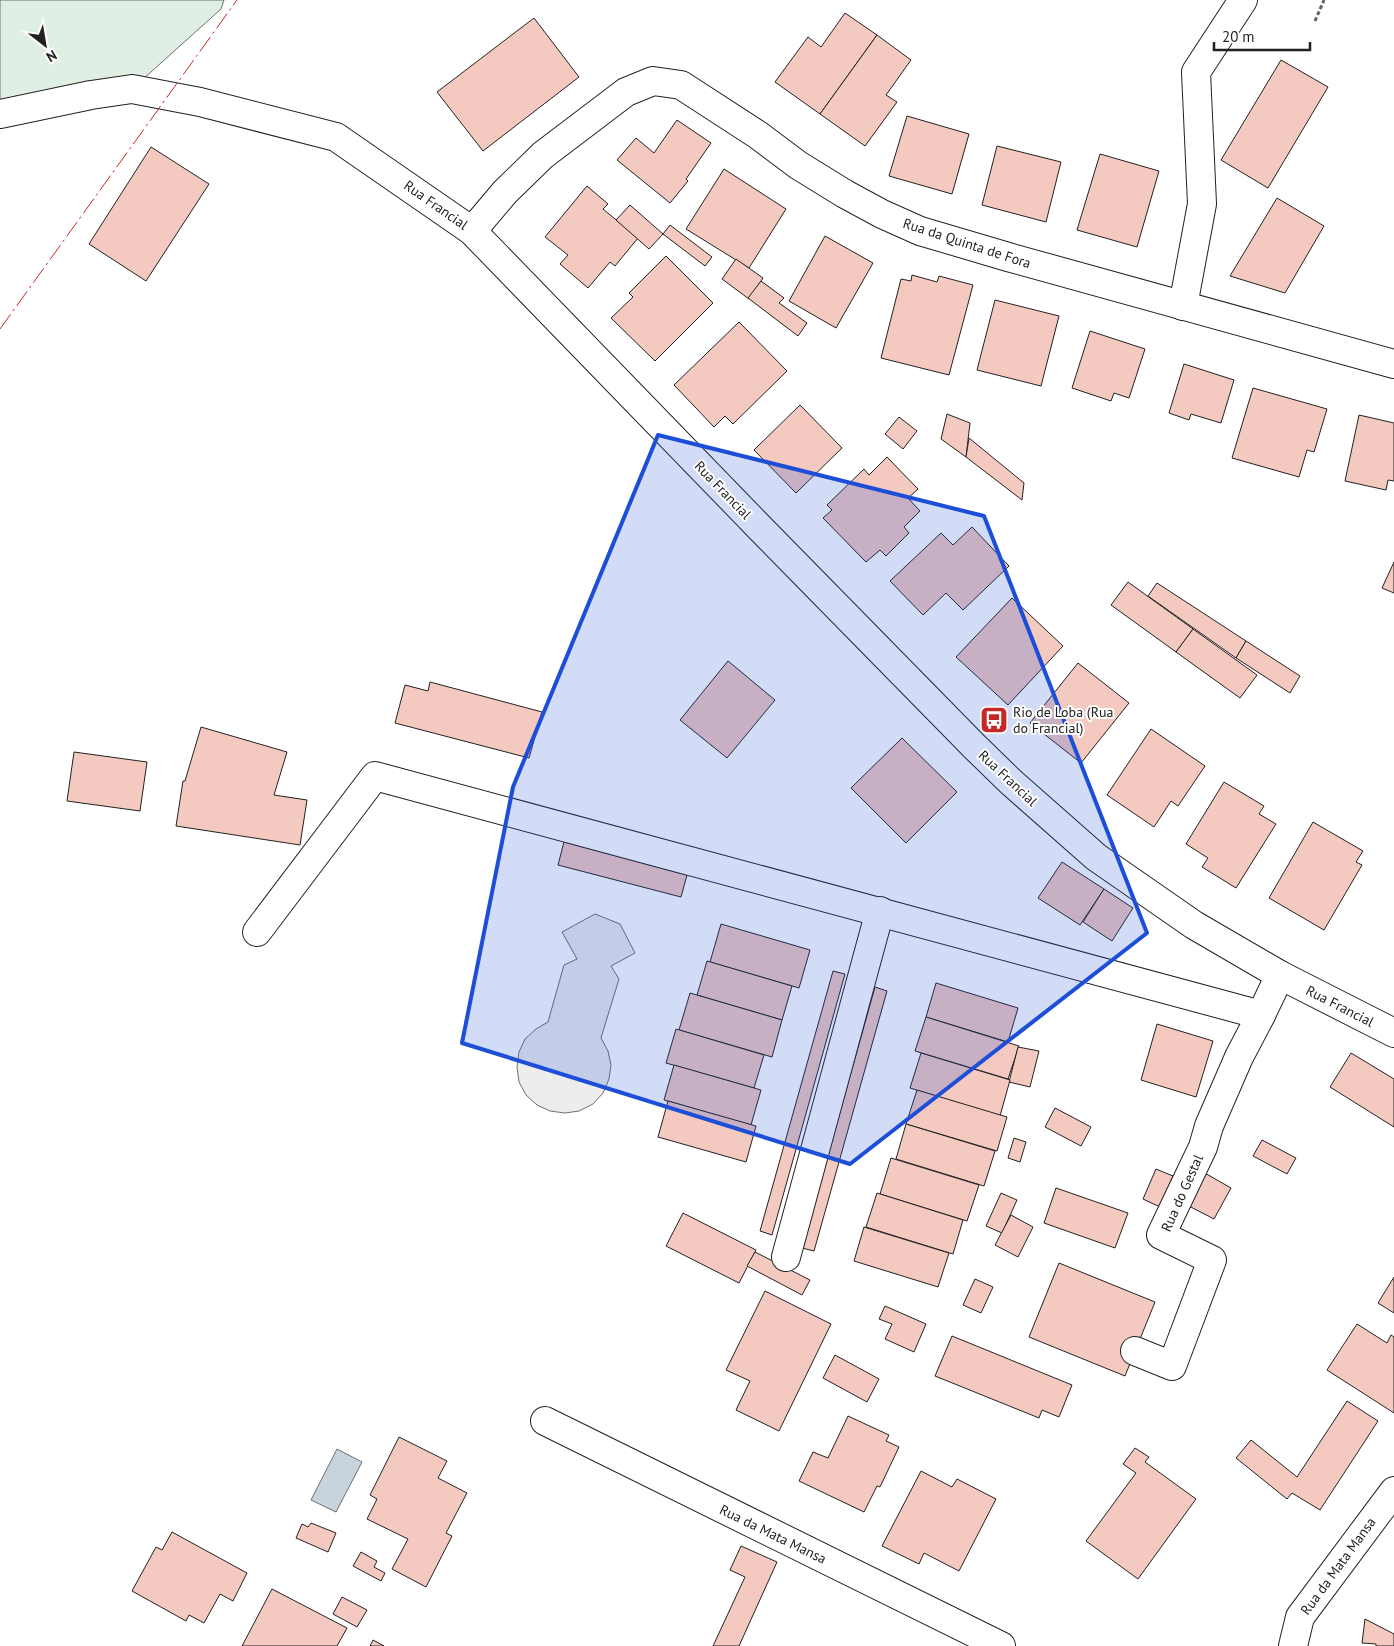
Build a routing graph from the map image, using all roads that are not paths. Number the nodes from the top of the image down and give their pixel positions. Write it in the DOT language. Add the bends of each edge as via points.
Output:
graph roads {
  1 [pos="1243,0"];
  2 [pos="0,114"];
  3 [pos="472,231"];
  4 [pos="1183,306"];
  5 [pos="1394,364"];
  6 [pos="880,911"];
  7 [pos="257,932"];
  8 [pos="1280,975"];
  9 [pos="1261,1015"];
  10 [pos="1394,1033"];
  11 [pos="786,1257"];
  12 [pos="1135,1351"];
  13 [pos="545,1422"];
  14 [pos="1394,1491"];
  15 [pos="1001,1646"];
  16 [pos="1293,1646"];
  1 -- 4 [label="street" via="1196,72 1202,204"];
  2 -- 3 [label="street, Rua Francial" via="132,89 200,102 336,137"];
  3 -- 4 [label="street, Rua da Quinta de Fora" via="505,192 543,155 626,92 653,81 680,85 845,194 920,231"];
  3 -- 8 [label="street, Rua Francial" via="1011,782 1096,858 1194,925"];
  4 -- 5 [label="street, Rua da Quinta de Fora"];
  6 -- 7 [label="street" via="375,776"];
  6 -- 9 [label="street"];
  6 -- 11 [label="street"];
  8 -- 9 [label="street"];
  8 -- 10 [label="street, Rua Francial"];
  9 -- 12 [label="street, Rua do Gestal" via="1238,1057 1203,1147 1161,1235 1212,1260 1209,1269 1172,1366"];
  13 -- 15 [label="street, Rua da Mata Mansa"];
  14 -- 16 [label="street, Rua da Mata Mansa" via="1300,1617"];
}
